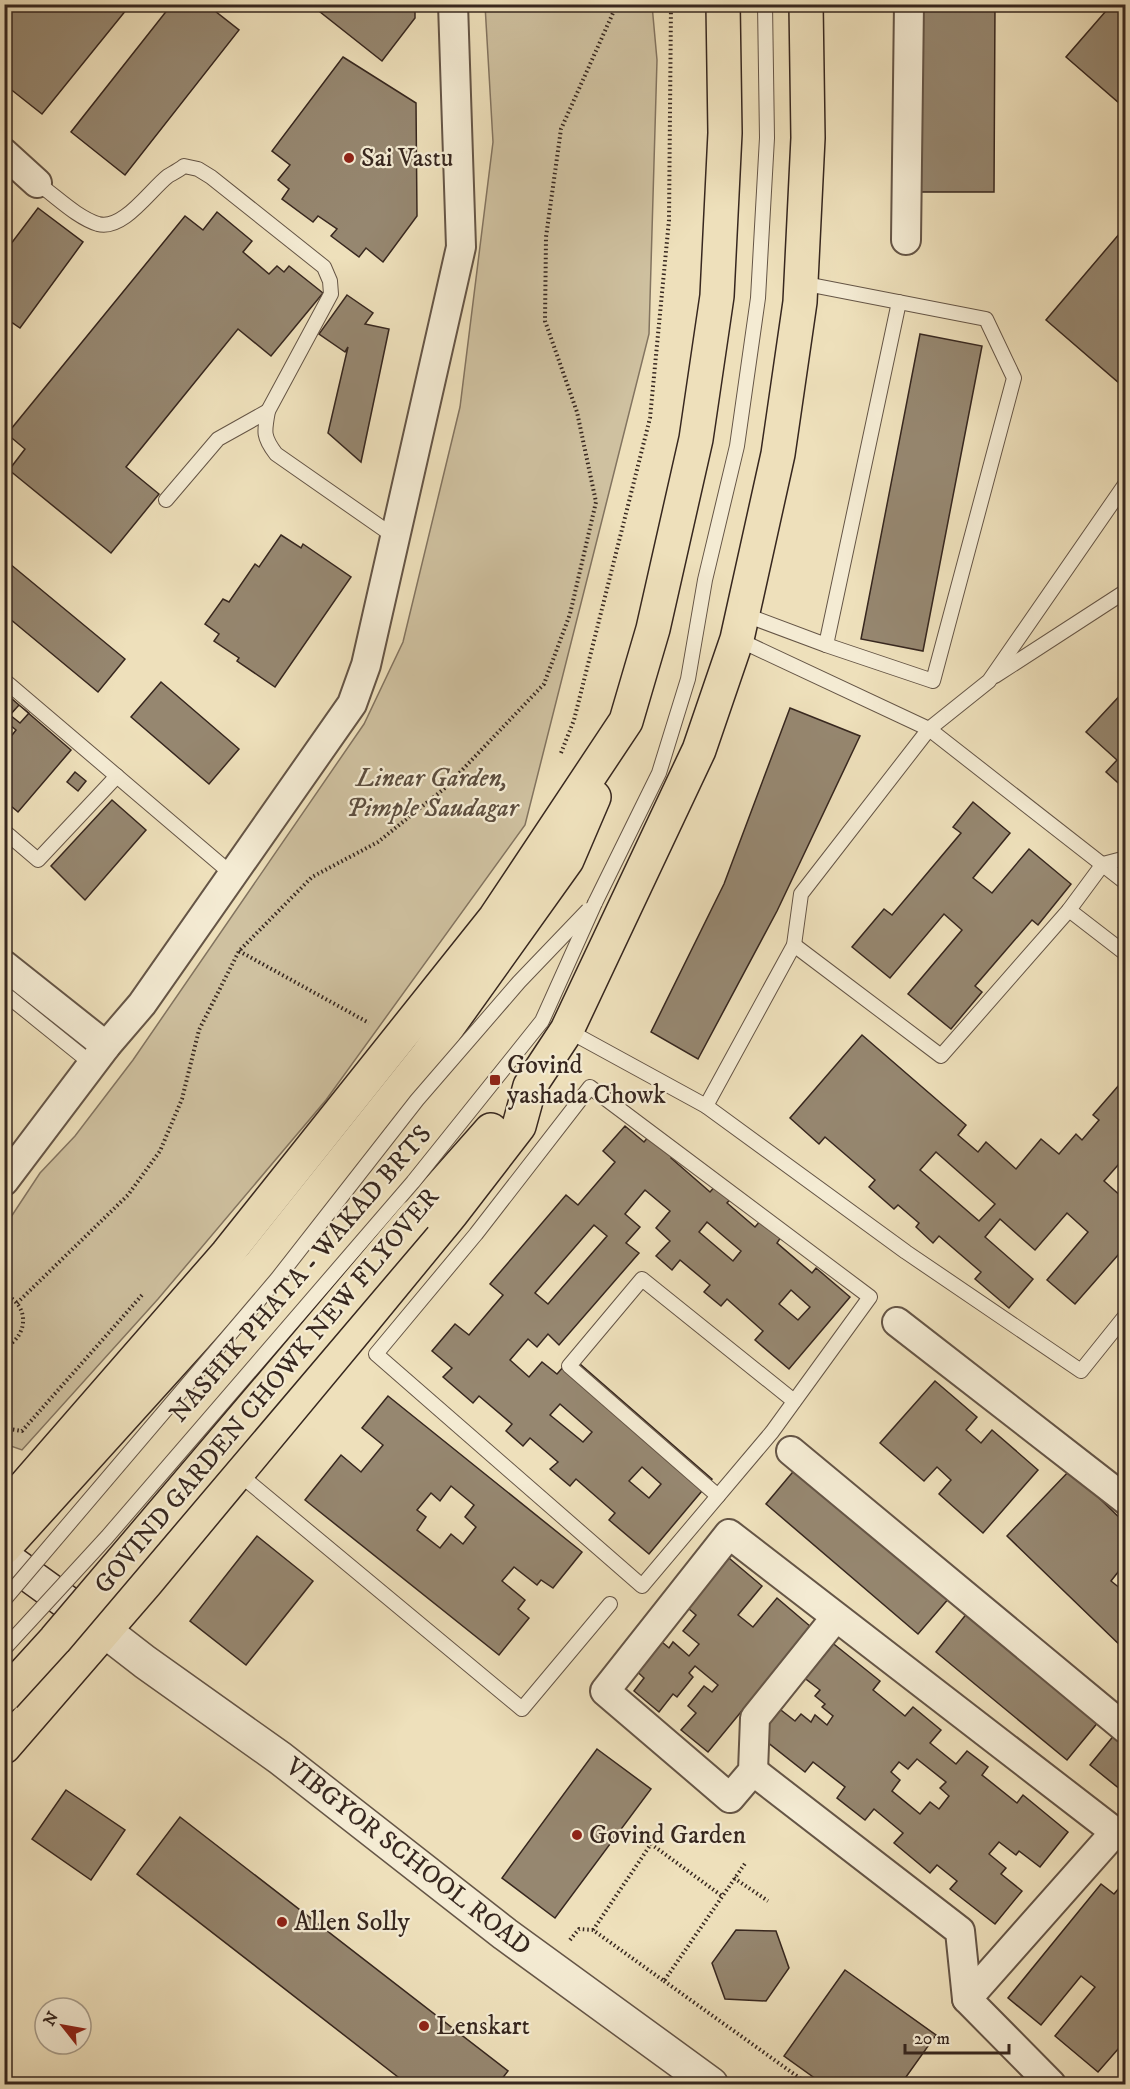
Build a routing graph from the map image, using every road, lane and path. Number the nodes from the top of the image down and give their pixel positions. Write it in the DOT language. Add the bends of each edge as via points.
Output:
graph roads {
  1 [pos="453,4"];
  2 [pos="617,4"];
  3 [pos="671,4"];
  4 [pos="723,4"];
  5 [pos="765,4"];
  6 [pos="806,4"];
  7 [pos="909,4"];
  8 [pos="4,153"];
  9 [pos="37,183"];
  10 [pos="906,240"];
  11 [pos="801,283"];
  12 [pos="899,302"];
  13 [pos="268,411"];
  14 [pos="1125,483"];
  15 [pos="166,500"];
  16 [pos="395,537"];
  17 [pos="1125,591"];
  18 [pos="740,626"];
  19 [pos="826,645"];
  20 [pos="4,680"];
  21 [pos="989,681"];
  22 [pos="626,721"];
  23 [pos="929,729"];
  24 [pos="558,759"];
  25 [pos="117,776"];
  26 [pos="4,831"];
  27 [pos="1125,858"];
  28 [pos="1102,864"];
  29 [pos="233,875"];
  30 [pos="1125,884"];
  31 [pos="595,903"];
  32 [pos="1069,910"];
  33 [pos="794,945"];
  34 [pos="239,951"];
  35 [pos="1125,954"];
  36 [pos="4,965"];
  37 [pos="4,993"];
  38 [pos="375,1027"];
  39 [pos="567,1030"];
  40 [pos="99,1055"];
  41 [pos="530,1086"];
  42 [pos="706,1106"];
  43 [pos="4,1181"];
  44 [pos="464,1224"];
  45 [pos="148,1288"];
  46 [pos="4,1294"];
  47 [pos="17,1303"];
  48 [pos="1125,1315"];
  49 [pos="897,1322"];
  50 [pos="4,1348"];
  51 [pos="794,1401"];
  52 [pos="4,1428"];
  53 [pos="791,1451"];
  54 [pos="238,1473"];
  55 [pos="718,1496"];
  56 [pos="9,1498"];
  57 [pos="1125,1500"];
  58 [pos="4,1548"];
  59 [pos="4,1557"];
  60 [pos="4,1600"];
  61 [pos="610,1604"];
  62 [pos="836,1617"];
  63 [pos="105,1630"];
  64 [pos="4,1649"];
  65 [pos="4,1696"];
  66 [pos="1125,1729"];
  67 [pos="4,1747"];
  68 [pos="753,1771"];
  69 [pos="746,1862"];
  70 [pos="734,1878"];
  71 [pos="722,1896"];
  72 [pos="768,1901"];
  73 [pos="593,1930"];
  74 [pos="568,1943"];
  75 [pos="664,1981"];
  76 [pos="967,1999"];
  77 [pos="711,2085"];
  78 [pos="808,2085"];
  79 [pos="1051,2085"];
  1 -- 16 [label="street" via="461,247"];
  2 -- 34 [label="path" via="561,129 546,237 545,321 577,412 596,502 570,614 544,684 445,788 378,843 312,878"];
  3 -- 24 [label="path" via="669,220 650,418 574,720"];
  4 -- 22 [label="main road" via="725,133 717,296 696,439 653,629"];
  5 -- 31 [label="lane, NASHIK PHATA - WAKAD BRTS" via="766,138 758,298 737,446 705,580 688,679 659,772"];
  6 -- 11 [label="main road" via="808,138"];
  7 -- 10 [label="street"];
  8 -- 9 [label="street"];
  9 -- 13 [label="lane" via="84,217 100,224 113,223 184,166 198,169 324,267 331,294"];
  11 -- 12 [label="lane"];
  11 -- 18 [label="main road" via="778,454"];
  12 -- 19 [label="lane"];
  12 -- 19 [label="lane" via="986,319 1014,378 933,681"];
  13 -- 15 [label="lane" via="218,439"];
  13 -- 16 [label="lane" via="266,440 276,454"];
  14 -- 21 [label="lane"];
  16 -- 29 [label="street" via="366,665 352,704"];
  17 -- 21 [label="lane"];
  18 -- 19 [label="lane"];
  18 -- 23 [label="lane"];
  18 -- 39 [label="main road" via="699,750"];
  20 -- 25 [label="lane"];
  21 -- 23 [label="lane"];
  22 -- 56 [label="main road" via="495,918 227,1254"];
  22 -- 58 [label="main road" via="567,860 427,1056 261,1264"];
  23 -- 28 [label="lane"];
  23 -- 33 [label="lane" via="801,894"];
  25 -- 26 [label="lane" via="38,860"];
  25 -- 29 [label="lane"];
  27 -- 28 [label="lane"];
  28 -- 30 [label="lane"];
  28 -- 32 [label="lane"];
  29 -- 40 [label="street" via="142,1004"];
  31 -- 60 [label="lane, NASHIK PHATA - WAKAD BRTS, bridge" via="519,982 417,1100 277,1279"];
  31 -- 64 [label="lane, NASHIK PHATA - WAKAD BRTS, bridge" via="542,1021 414,1182 107,1537"];
  32 -- 33 [label="lane" via="941,1056"];
  32 -- 35 [label="lane"];
  33 -- 42 [label="lane"];
  34 -- 38 [label="path"];
  34 -- 47 [label="path" via="199,1030 182,1098 160,1151 128,1195"];
  36 -- 40 [label="street"];
  37 -- 40 [label="lane"];
  39 -- 41 [label="main road"];
  39 -- 42 [label="lane"];
  40 -- 43 [label="street"];
  41 -- 44 [label="main road" via="519,1126"];
  41 -- 65 [label="main road, GOVIND GARDEN CHOWK NEW FLYOVER, bridge"];
  42 -- 48 [label="lane" via="906,1252 1081,1371"];
  44 -- 51 [label="lane" via="590,1087 870,1297"];
  44 -- 54 [label="main road"];
  44 -- 55 [label="lane" via="376,1354 642,1586"];
  45 -- 52 [label="path" via="22,1431"];
  46 -- 47 [label="path"];
  47 -- 50 [label="path" via="23,1311 23,1329"];
  49 -- 57 [label="street"];
  51 -- 55 [label="lane"];
  51 -- 55 [label="lane" via="642,1280 569,1366"];
  53 -- 66 [label="street"];
  54 -- 61 [label="lane" via="522,1709"];
  54 -- 63 [label="main road"];
  59 -- 63 [label="street, VIBGYOR SCHOOL ROAD"];
  62 -- 68 [label="street" via="755,1718"];
  62 -- 68 [label="street" via="729,1534 605,1691 730,1798"];
  62 -- 76 [label="street" via="1115,1832"];
  63 -- 67 [label="main road"];
  63 -- 77 [label="street, VIBGYOR SCHOOL ROAD"];
  68 -- 76 [label="street" via="960,1931"];
  69 -- 70 [label="path"];
  70 -- 71 [label="path"];
  70 -- 72 [label="path"];
  71 -- 73 [label="path" via="651,1844"];
  71 -- 75 [label="path"];
  73 -- 74 [label="path" via="579,1929"];
  73 -- 75 [label="path"];
  75 -- 78 [label="path"];
  76 -- 79 [label="street"];
}
